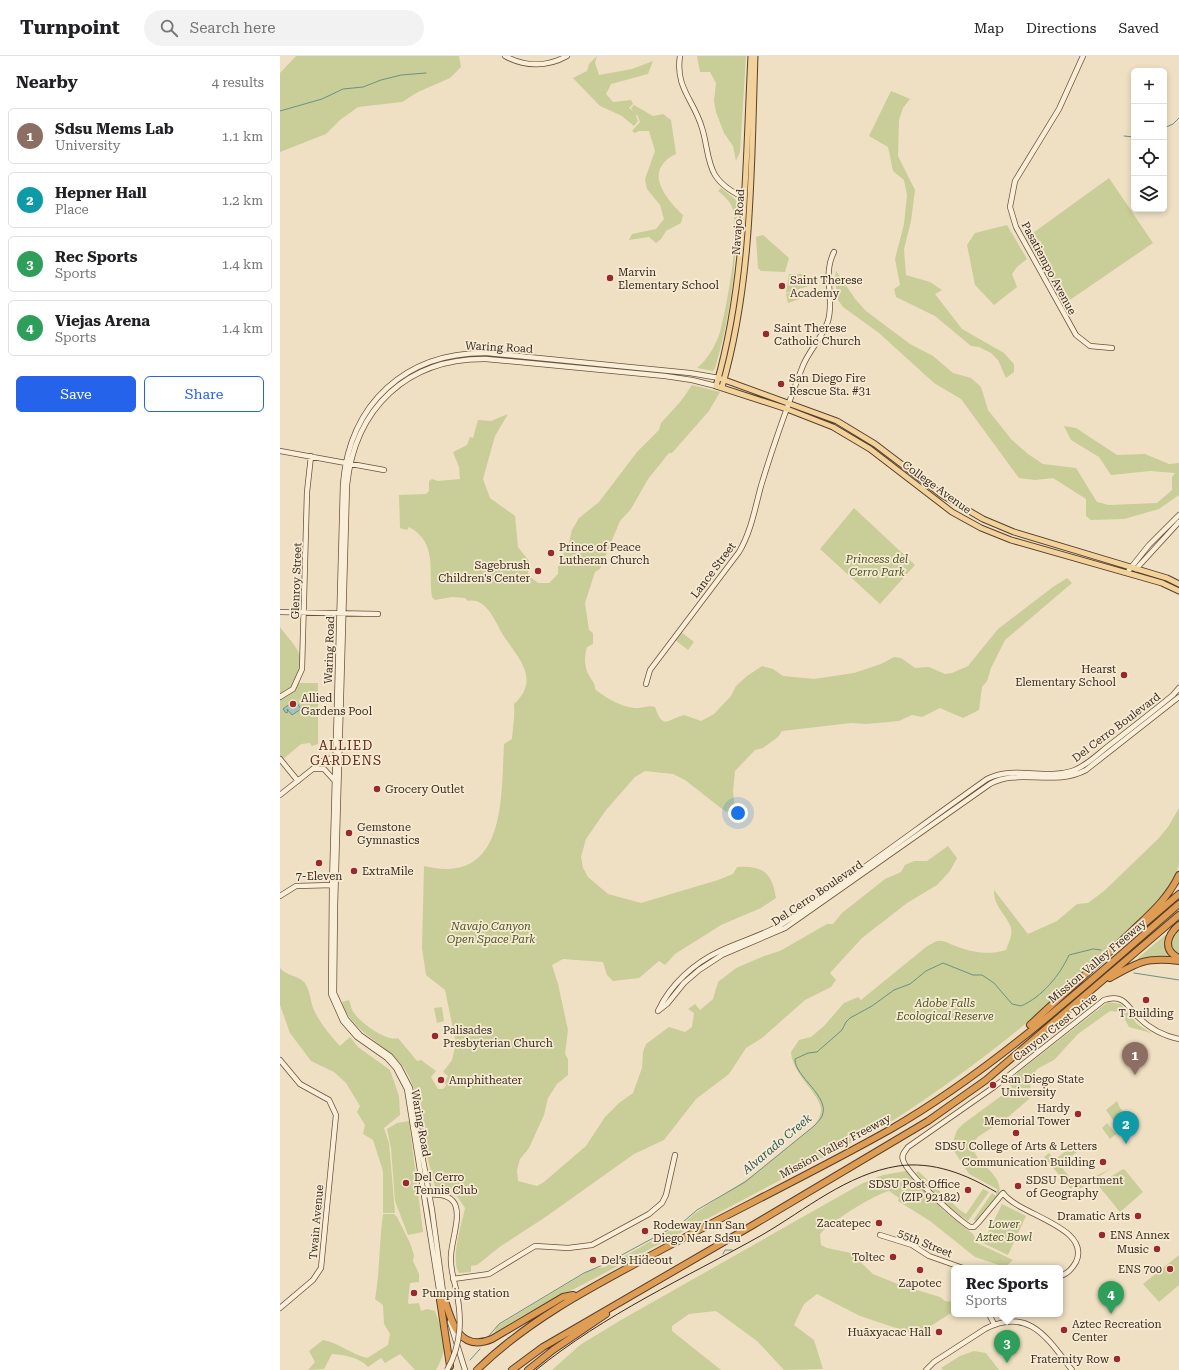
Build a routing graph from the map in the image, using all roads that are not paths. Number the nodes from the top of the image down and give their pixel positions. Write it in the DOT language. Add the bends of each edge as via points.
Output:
graph roads {
  1 [pos="505,56"];
  2 [pos="567,56"];
  3 [pos="680,56"];
  4 [pos="751,56"];
  5 [pos="755,56"];
  6 [pos="1083,56"];
  7 [pos="744,198"];
  8 [pos="741,240"];
  9 [pos="747,240"];
  10 [pos="834,252"];
  11 [pos="1112,348"];
  12 [pos="718,378"];
  13 [pos="724,380"];
  14 [pos="716,386"];
  15 [pos="722,387"];
  16 [pos="789,402"];
  17 [pos="787,409"];
  18 [pos="280,451"];
  19 [pos="311,456"];
  20 [pos="347,463"];
  21 [pos="384,470"];
  22 [pos="1179,515"];
  23 [pos="1179,522"];
  24 [pos="1130,568"];
  25 [pos="1136,569"];
  26 [pos="1127,573"];
  27 [pos="1179,584"];
  28 [pos="1179,591"];
  29 [pos="280,612"];
  30 [pos="304,613"];
  31 [pos="342,614"];
  32 [pos="378,614"];
  33 [pos="646,684"];
  34 [pos="1179,688"];
  35 [pos="280,697"];
  36 [pos="1179,697"];
  37 [pos="337,757"];
  38 [pos="280,759"];
  39 [pos="312,770"];
  40 [pos="334,780"];
  41 [pos="298,781"];
  42 [pos="280,795"];
  43 [pos="1179,875"];
  44 [pos="334,885"];
  45 [pos="1179,894"];
  46 [pos="280,896"];
  47 [pos="1179,904"];
  48 [pos="1179,916"];
  49 [pos="1179,925"];
  50 [pos="1179,961"];
  51 [pos="1101,962"];
  52 [pos="1095,988"];
  53 [pos="1179,1039"];
  54 [pos="1002,1053"];
  55 [pos="280,1060"];
  56 [pos="675,1155"];
  57 [pos="426,1195"];
  58 [pos="880,1235"];
  59 [pos="955,1265"];
  60 [pos="1063,1274"];
  61 [pos="453,1279"];
  62 [pos="579,1294"];
  63 [pos="442,1298"];
  64 [pos="618,1304"];
  65 [pos="280,1308"];
  66 [pos="990,1317"];
  67 [pos="994,1324"];
  68 [pos="464,1369"];
  69 [pos="448,1370"];
  70 [pos="477,1370"];
  71 [pos="512,1370"];
  72 [pos="528,1370"];
  73 [pos="926,1370"];
  74 [pos="1072,1370"];
  1 -- 2 [label="street" via="532,65 552,62"];
  3 -- 7 [label="street" via="680,82 702,126 715,175 725,187"];
  4 -- 7 [label="main road, Navajo Road"];
  5 -- 9 [label="main road, Navajo Road"];
  6 -- 11 [label="street, Pasatiempo Avenue" via="1059,109 1015,181 1010,207 1016,227 1076,335 1090,346"];
  7 -- 8 [label="main road, Navajo Road"];
  8 -- 9 [label="main road"];
  8 -- 12 [label="main road, Navajo Road" via="735,296"];
  9 -- 13 [label="main road, Navajo Road" via="742,298"];
  10 -- 16 [label="street, Lance Street" via="828,266 828,320 806,357"];
  12 -- 13 [label="main road, College Avenue"];
  12 -- 14 [label="main road, Navajo Road"];
  12 -- 20 [label="street, Waring Road" via="487,353 454,355 420,365 381,393 354,432"];
  13 -- 15 [label="main road, Navajo Road"];
  13 -- 16 [label="main road, College Avenue"];
  14 -- 15 [label="main road, College Avenue"];
  14 -- 20 [label="street, Waring Road" via="665,376 486,359 456,360 422,370 386,397 359,435"];
  15 -- 17 [label="main road, College Avenue"];
  16 -- 17 [label="street, Lance Street"];
  16 -- 24 [label="main road, College Avenue" via="837,421 865,437 942,495 983,519 1014,532"];
  17 -- 26 [label="main road, College Avenue" via="833,427 858,441 937,502 980,528 1011,540"];
  17 -- 33 [label="street, Lance Street" via="744,544 650,670"];
  18 -- 19 [label="street"];
  19 -- 20 [label="street"];
  19 -- 30 [label="street, Glenroy Street" via="307,492"];
  20 -- 21 [label="street"];
  20 -- 31 [label="street, Waring Road"];
  22 -- 24 [label="street"];
  23 -- 25 [label="street"];
  24 -- 25 [label="main road, College Avenue"];
  24 -- 26 [label="street"];
  25 -- 27 [label="main road, College Avenue"];
  26 -- 28 [label="main road, College Avenue"];
  29 -- 30 [label="street"];
  30 -- 31 [label="street"];
  30 -- 35 [label="street, Glenroy Street" via="302,670 293,689"];
  31 -- 32 [label="street"];
  31 -- 37 [label="street, Waring Road"];
  34 -- 36 [label="street, Del Cerro Boulevard" via="1173,696 1073,771 1008,773 987,779 782,924 720,951 696,966 680,980 658,1011 699,970 722,955 785,928 996,780 1075,776"];
  37 -- 39 [label="street" via="324,760"];
  37 -- 40 [label="street, Waring Road"];
  37 -- 44 [label="street, Waring Road"];
  38 -- 41 [label="street"];
  39 -- 40 [label="street" via="324,769"];
  39 -- 41 [label="street"];
  40 -- 44 [label="street, Waring Road"];
  41 -- 42 [label="street"];
  43 -- 51 [label="highway" via="1163,900"];
  44 -- 46 [label="street" via="296,886"];
  44 -- 57 [label="street, Waring Road" via="336,997 342,1013 356,1031 390,1056 406,1079 413,1097"];
  45 -- 51 [label="highway"];
  47 -- 54 [label="highway, Mission Valley Freeway"];
  48 -- 52 [label="highway, Mission Valley Freeway"];
  49 -- 50 [label="highway" via="1167,941 1170,952"];
  50 -- 52 [label="highway" via="1151,960 1134,964"];
  51 -- 54 [label="highway"];
  52 -- 64 [label="highway, Mission Valley Freeway" via="986,1080 928,1121"];
  53 -- 60 [label="street, Canyon Crest Drive" via="1150,1026 1122,1001 1113,998 1104,1000 994,1087 905,1151 903,1161 909,1170 946,1209 970,1227 978,1223 1003,1194 1013,1204 1068,1233 1077,1246 1077,1258 1071,1270"];
  54 -- 62 [label="highway, Mission Valley Freeway" via="958,1086 894,1127"];
  55 -- 65 [label="street, Twain Avenue" via="300,1084 329,1100 335,1120 321,1268 313,1280"];
  56 -- 61 [label="street" via="666,1195 650,1214 592,1245 568,1248 535,1246 489,1274"];
  57 -- 61 [label="street" via="441,1194 448,1197 457,1209 451,1254"];
  57 -- 63 [label="street, Waring Road"];
  58 -- 59 [label="street, 55th Street" via="912,1245 930,1256"];
  61 -- 69 [label="street, bridge" via="460,1306 459,1339"];
  62 -- 63 [label="highway" via="563,1297 492,1339 482,1342 469,1341 458,1332"];
  62 -- 70 [label="highway, Mission Valley Freeway" via="519,1334"];
  63 -- 68 [label="street, Waring Road"];
  63 -- 69 [label="highway" via="449,1351"];
  64 -- 71 [label="highway, Mission Valley Freeway" via="543,1347"];
  64 -- 72 [label="highway"];
  66 -- 67 [label="street"];
  67 -- 73 [label="street" via="934,1362"];
  67 -- 74 [label="street" via="1013,1321 1034,1326"];
}
